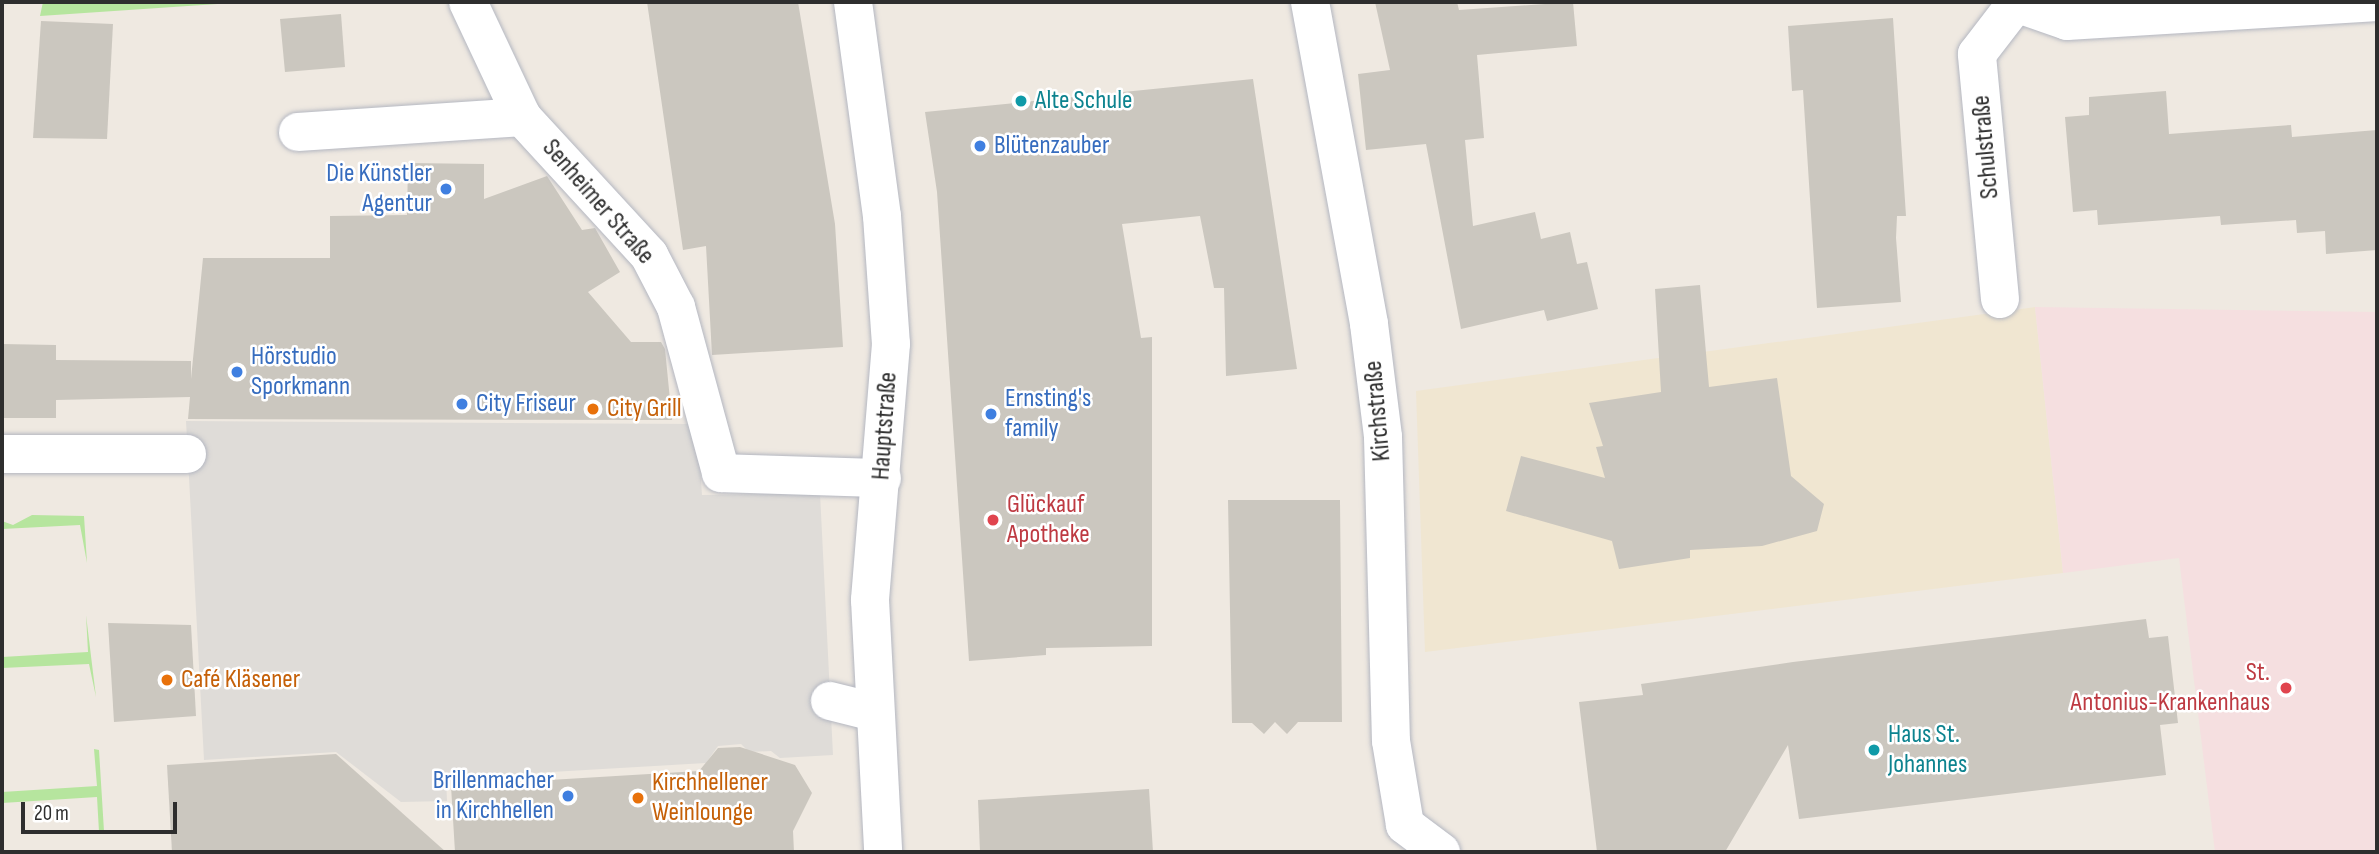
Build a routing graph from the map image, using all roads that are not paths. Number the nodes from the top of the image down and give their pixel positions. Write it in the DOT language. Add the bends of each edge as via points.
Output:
graph roads {
  1 [pos="468,2"];
  2 [pos="853,2"];
  3 [pos="1310,2"];
  4 [pos="2377,2"];
  5 [pos="2014,4"];
  6 [pos="522,117"];
  7 [pos="298,132"];
  8 [pos="2000,299"];
  9 [pos="2,454"];
  10 [pos="187,454"];
  11 [pos="882,478"];
  12 [pos="830,701"];
  13 [pos="874,712"];
  14 [pos="883,852"];
  15 [pos="1441,852"];
  1 -- 6 [label="street"];
  2 -- 11 [label="street, Hauptstraße" via="882,216 891,344"];
  3 -- 15 [label="street, Kirchstraße" via="1369,324 1383,438 1391,741 1405,825"];
  4 -- 5 [label="street, Schulstraße" via="2067,21"];
  5 -- 8 [label="street, Schulstraße" via="1977,54"];
  6 -- 7 [label="street, Senheimer Straße"];
  6 -- 11 [label="street, Senheimer Straße" via="649,255 676,307 697,383 710,470"];
  9 -- 10 [label="street"];
  11 -- 13 [label="street, Hauptstraße" via="870,600"];
  12 -- 13 [label="street"];
  13 -- 14 [label="street, Hauptstraße"];
}
